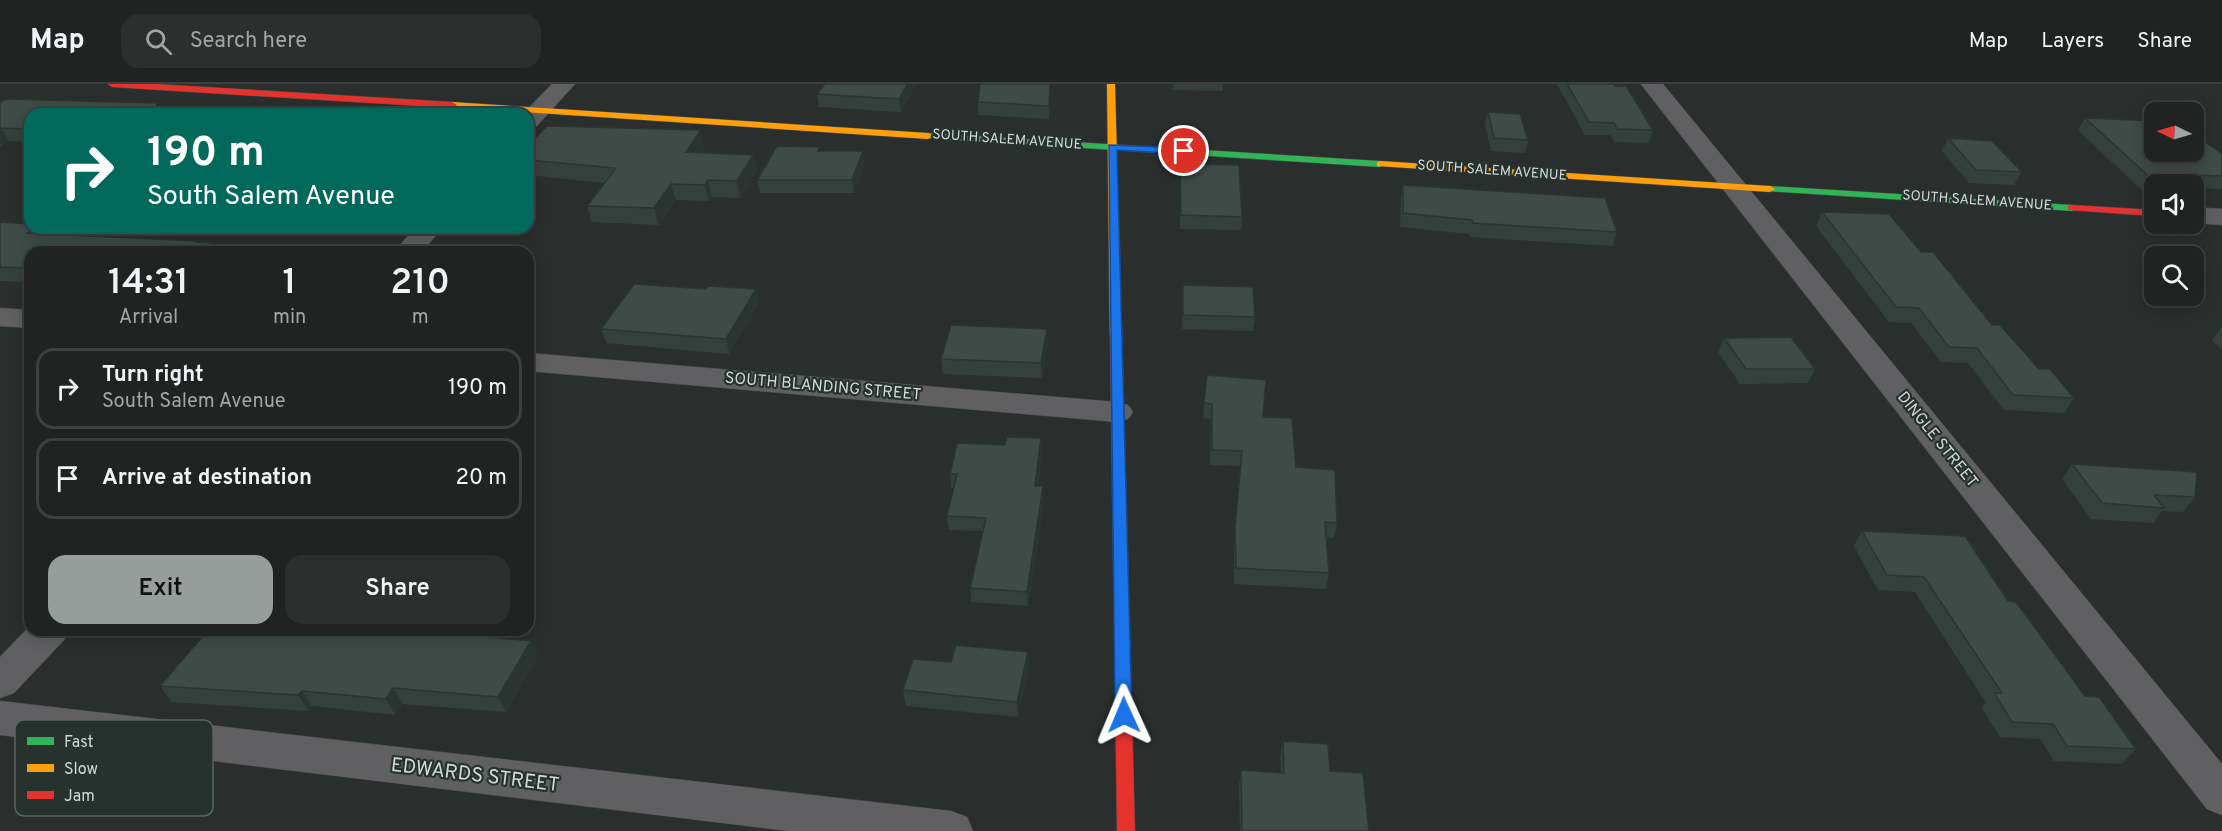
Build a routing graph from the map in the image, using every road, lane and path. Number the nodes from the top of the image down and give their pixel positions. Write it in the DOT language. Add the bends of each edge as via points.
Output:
graph roads {
  1 [pos="112,84"];
  2 [pos="564,84"];
  3 [pos="1111,84"];
  4 [pos="1652,84"];
  5 [pos="418,108"];
  6 [pos="534,116"];
  7 [pos="534,117"];
  8 [pos="1113,147"];
  9 [pos="1734,186"];
  10 [pos="2144,212"];
  11 [pos="2204,216"];
  12 [pos="2221,217"];
  13 [pos="424,234"];
  14 [pos="412,246"];
  15 [pos="0,317"];
  16 [pos="24,319"];
  17 [pos="534,363"];
  18 [pos="1117,412"];
  19 [pos="44,636"];
  20 [pos="0,682"];
  21 [pos="0,718"];
  22 [pos="17,720"];
  23 [pos="213,743"];
  24 [pos="2222,796"];
  25 [pos="951,831"];
  26 [pos="1126,831"];
  1 -- 5 [label="street, SOUTH SALEM AVENUE"];
  2 -- 6 [label="street"];
  3 -- 8 [label="street"];
  4 -- 9 [label="street, DINGLE STREET"];
  7 -- 8 [label="street, SOUTH SALEM AVENUE"];
  8 -- 9 [label="street, SOUTH SALEM AVENUE"];
  8 -- 18 [label="street"];
  9 -- 10 [label="street, SOUTH SALEM AVENUE"];
  9 -- 24 [label="street, DINGLE STREET"];
  11 -- 12 [label="street"];
  13 -- 14 [label="street"];
  15 -- 16 [label="street"];
  17 -- 18 [label="street, SOUTH BLANDING STREET"];
  18 -- 26 [label="street"];
  19 -- 20 [label="street"];
  21 -- 22 [label="street, EDWARDS STREET"];
  23 -- 25 [label="street, EDWARDS STREET"];
}
